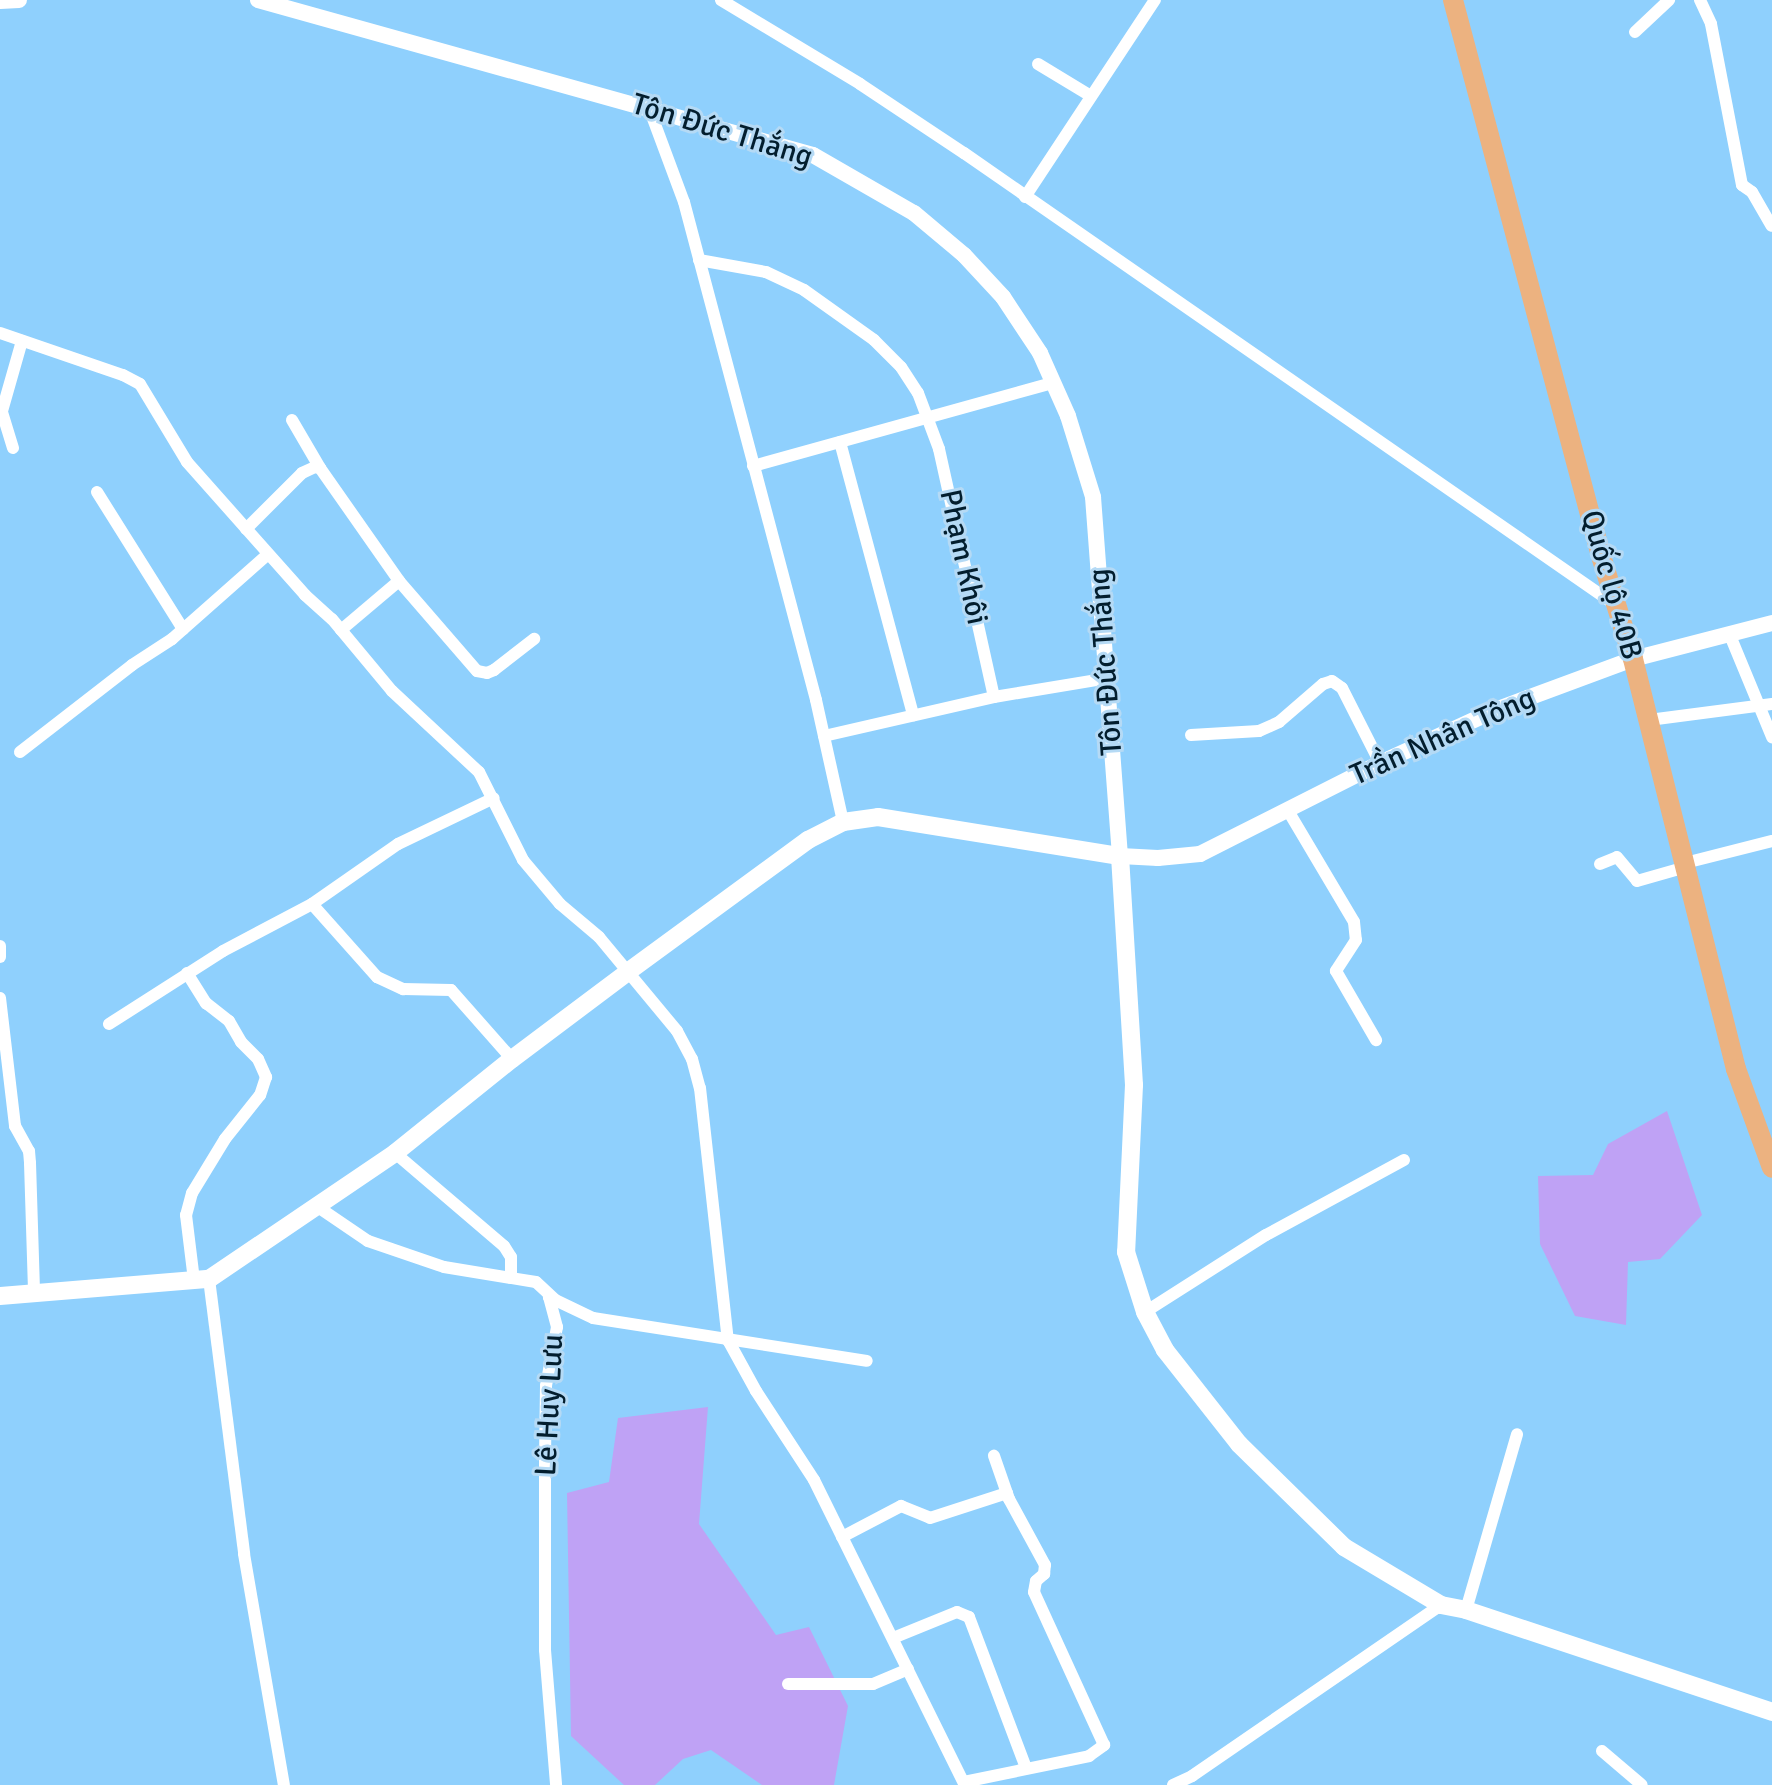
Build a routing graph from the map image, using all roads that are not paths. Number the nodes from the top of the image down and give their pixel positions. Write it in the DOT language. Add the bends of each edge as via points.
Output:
graph roads {
  1 [pos="19,0"];
  2 [pos="258,0"];
  3 [pos="721,0"];
  4 [pos="1155,0"];
  5 [pos="1453,0"];
  6 [pos="1669,0"];
  7 [pos="1700,0"];
  8 [pos="0,1"];
  9 [pos="1635,32"];
  10 [pos="1038,64"];
  11 [pos="1091,96"];
  12 [pos="649,108"];
  13 [pos="1025,197"];
  14 [pos="1772,226"];
  15 [pos="699,260"];
  16 [pos="0,333"];
  17 [pos="22,341"];
  18 [pos="1053,383"];
  19 [pos="927,418"];
  20 [pos="292,420"];
  21 [pos="840,442"];
  22 [pos="13,448"];
  23 [pos="753,466"];
  24 [pos="320,468"];
  25 [pos="97,492"];
  26 [pos="246,529"];
  27 [pos="268,554"];
  28 [pos="399,581"];
  29 [pos="1616,605"];
  30 [pos="1772,623"];
  31 [pos="183,629"];
  32 [pos="341,630"];
  33 [pos="1729,633"];
  34 [pos="534,639"];
  35 [pos="1633,659"];
  36 [pos="1109,678"];
  37 [pos="994,697"];
  38 [pos="1765,706"];
  39 [pos="913,715"];
  40 [pos="1649,720"];
  41 [pos="1191,735"];
  42 [pos="824,736"];
  43 [pos="1772,737"];
  44 [pos="20,752"];
  45 [pos="1380,763"];
  46 [pos="494,798"];
  47 [pos="1287,809"];
  48 [pos="843,822"];
  49 [pos="1772,841"];
  50 [pos="1120,856"];
  51 [pos="1600,864"];
  52 [pos="1686,865"];
  53 [pos="312,904"];
  54 [pos="0,946"];
  55 [pos="0,957"];
  56 [pos="629,971"];
  57 [pos="187,973"];
  58 [pos="0,998"];
  59 [pos="109,1024"];
  60 [pos="1376,1040"];
  61 [pos="512,1059"];
  62 [pos="395,1153"];
  63 [pos="1404,1160"];
  64 [pos="1772,1168"];
  65 [pos="315,1205"];
  66 [pos="511,1278"];
  67 [pos="202,1280"];
  68 [pos="34,1293"];
  69 [pos="0,1296"];
  70 [pos="549,1297"];
  71 [pos="1145,1312"];
  72 [pos="728,1340"];
  73 [pos="867,1361"];
  74 [pos="1517,1434"];
  75 [pos="994,1456"];
  76 [pos="1007,1493"];
  77 [pos="842,1537"];
  78 [pos="1441,1605"];
  79 [pos="1466,1610"];
  80 [pos="893,1638"];
  81 [pos="908,1669"];
  82 [pos="788,1684"];
  83 [pos="1772,1712"];
  84 [pos="1602,1751"];
  85 [pos="1022,1769"];
  86 [pos="965,1783"];
  87 [pos="284,1785"];
  88 [pos="556,1785"];
  89 [pos="1023,1785"];
  90 [pos="1173,1785"];
  91 [pos="1642,1785"];
  1 -- 8 [label="street"];
  2 -- 12 [label="street, Tôn Đức Thắng"];
  3 -- 13 [label="street" via="860,84"];
  4 -- 11 [label="street"];
  5 -- 29 [label="highway, Quốc lộ 40B"];
  6 -- 9 [label="street"];
  7 -- 14 [label="street" via="1711,24 1742,185"];
  10 -- 11 [label="street"];
  11 -- 13 [label="street"];
  12 -- 15 [label="street"];
  12 -- 18 [label="street, Tôn Đức Thắng" via="813,155 914,213 1003,297"];
  13 -- 29 [label="street"];
  15 -- 19 [label="street, Phạm Khôi" via="766,272 836,311 901,367"];
  15 -- 23 [label="street"];
  16 -- 17 [label="street"];
  17 -- 22 [label="street" via="2,411"];
  17 -- 26 [label="street" via="140,384 187,462"];
  18 -- 19 [label="street"];
  18 -- 36 [label="street, Tôn Đức Thắng" via="1093,497"];
  19 -- 21 [label="street"];
  19 -- 37 [label="street, Phạm Khôi" via="939,449"];
  20 -- 24 [label="street"];
  21 -- 23 [label="street"];
  21 -- 39 [label="street"];
  23 -- 42 [label="street"];
  24 -- 26 [label="street" via="302,473"];
  24 -- 28 [label="street"];
  25 -- 31 [label="street"];
  26 -- 27 [label="street"];
  27 -- 31 [label="street"];
  27 -- 32 [label="street"];
  28 -- 32 [label="street"];
  28 -- 34 [label="street" via="477,671 494,670"];
  29 -- 35 [label="highway, Quốc lộ 40B"];
  30 -- 33 [label="street, Trần Nhân Tông"];
  31 -- 44 [label="street"];
  32 -- 46 [label="street" via="392,691 479,772"];
  33 -- 35 [label="street, Trần Nhân Tông"];
  33 -- 38 [label="street"];
  35 -- 40 [label="highway, Quốc lộ 40B"];
  35 -- 45 [label="street, Trần Nhân Tông" via="1498,709"];
  36 -- 37 [label="street"];
  36 -- 50 [label="street, Tôn Đức Thắng"];
  37 -- 39 [label="street"];
  38 -- 40 [label="street"];
  38 -- 43 [label="street"];
  39 -- 42 [label="street"];
  40 -- 52 [label="highway, Quốc lộ 40B"];
  41 -- 45 [label="street" via="1259,731 1332,681 1342,688"];
  42 -- 48 [label="street"];
  45 -- 47 [label="street, Trần Nhân Tông"];
  46 -- 53 [label="street" via="398,844"];
  46 -- 56 [label="street" via="515,849 535,877"];
  47 -- 50 [label="street, Trần Nhân Tông" via="1200,854"];
  47 -- 60 [label="street" via="1354,922 1356,940 1336,971"];
  48 -- 50 [label="main road" via="878,817"];
  48 -- 56 [label="main road" via="808,840"];
  49 -- 52 [label="street"];
  50 -- 71 [label="main road" via="1134,1085 1126,1252"];
  51 -- 52 [label="street" via="1617,857 1637,881"];
  52 -- 64 [label="highway, Quốc lộ 40B" via="1736,1069"];
  53 -- 57 [label="street"];
  53 -- 61 [label="street" via="377,977 403,989 451,990"];
  54 -- 55 [label="street"];
  56 -- 61 [label="main road"];
  56 -- 72 [label="street" via="683,1041 700,1088"];
  57 -- 59 [label="street"];
  57 -- 67 [label="street" via="206,1003 229,1021 258,1059 266,1077 260,1095 192,1193 186,1215"];
  58 -- 68 [label="street" via="15,1126 29,1151"];
  61 -- 62 [label="main road"];
  62 -- 65 [label="main road"];
  62 -- 66 [label="street" via="504,1246 511,1257"];
  63 -- 71 [label="street" via="1266,1235"];
  65 -- 66 [label="street, Lê Huy Lưu" via="354,1234 386,1248 444,1267"];
  65 -- 67 [label="main road"];
  66 -- 70 [label="street, Lê Huy Lưu" via="543,1285 555,1300"];
  67 -- 68 [label="main road"];
  67 -- 87 [label="street"];
  68 -- 69 [label="main road"];
  70 -- 72 [label="street" via="593,1318"];
  70 -- 88 [label="street, Lê Huy Lưu" via="557,1327 546,1386 545,1650"];
  71 -- 78 [label="main road" via="1165,1350 1239,1444 1344,1547"];
  72 -- 73 [label="street"];
  72 -- 77 [label="street" via="814,1480"];
  74 -- 79 [label="street"];
  75 -- 76 [label="street"];
  76 -- 77 [label="street" via="930,1518 901,1506"];
  76 -- 85 [label="street" via="1045,1565 1034,1592 1104,1741 1097,1753"];
  77 -- 80 [label="street"];
  78 -- 79 [label="main road"];
  78 -- 90 [label="street"];
  79 -- 83 [label="main road"];
  80 -- 81 [label="street"];
  80 -- 85 [label="street" via="957,1612 966,1614"];
  81 -- 82 [label="street" via="873,1684"];
  81 -- 86 [label="street"];
  84 -- 91 [label="street"];
  85 -- 86 [label="street"];
  85 -- 89 [label="street"];
}
